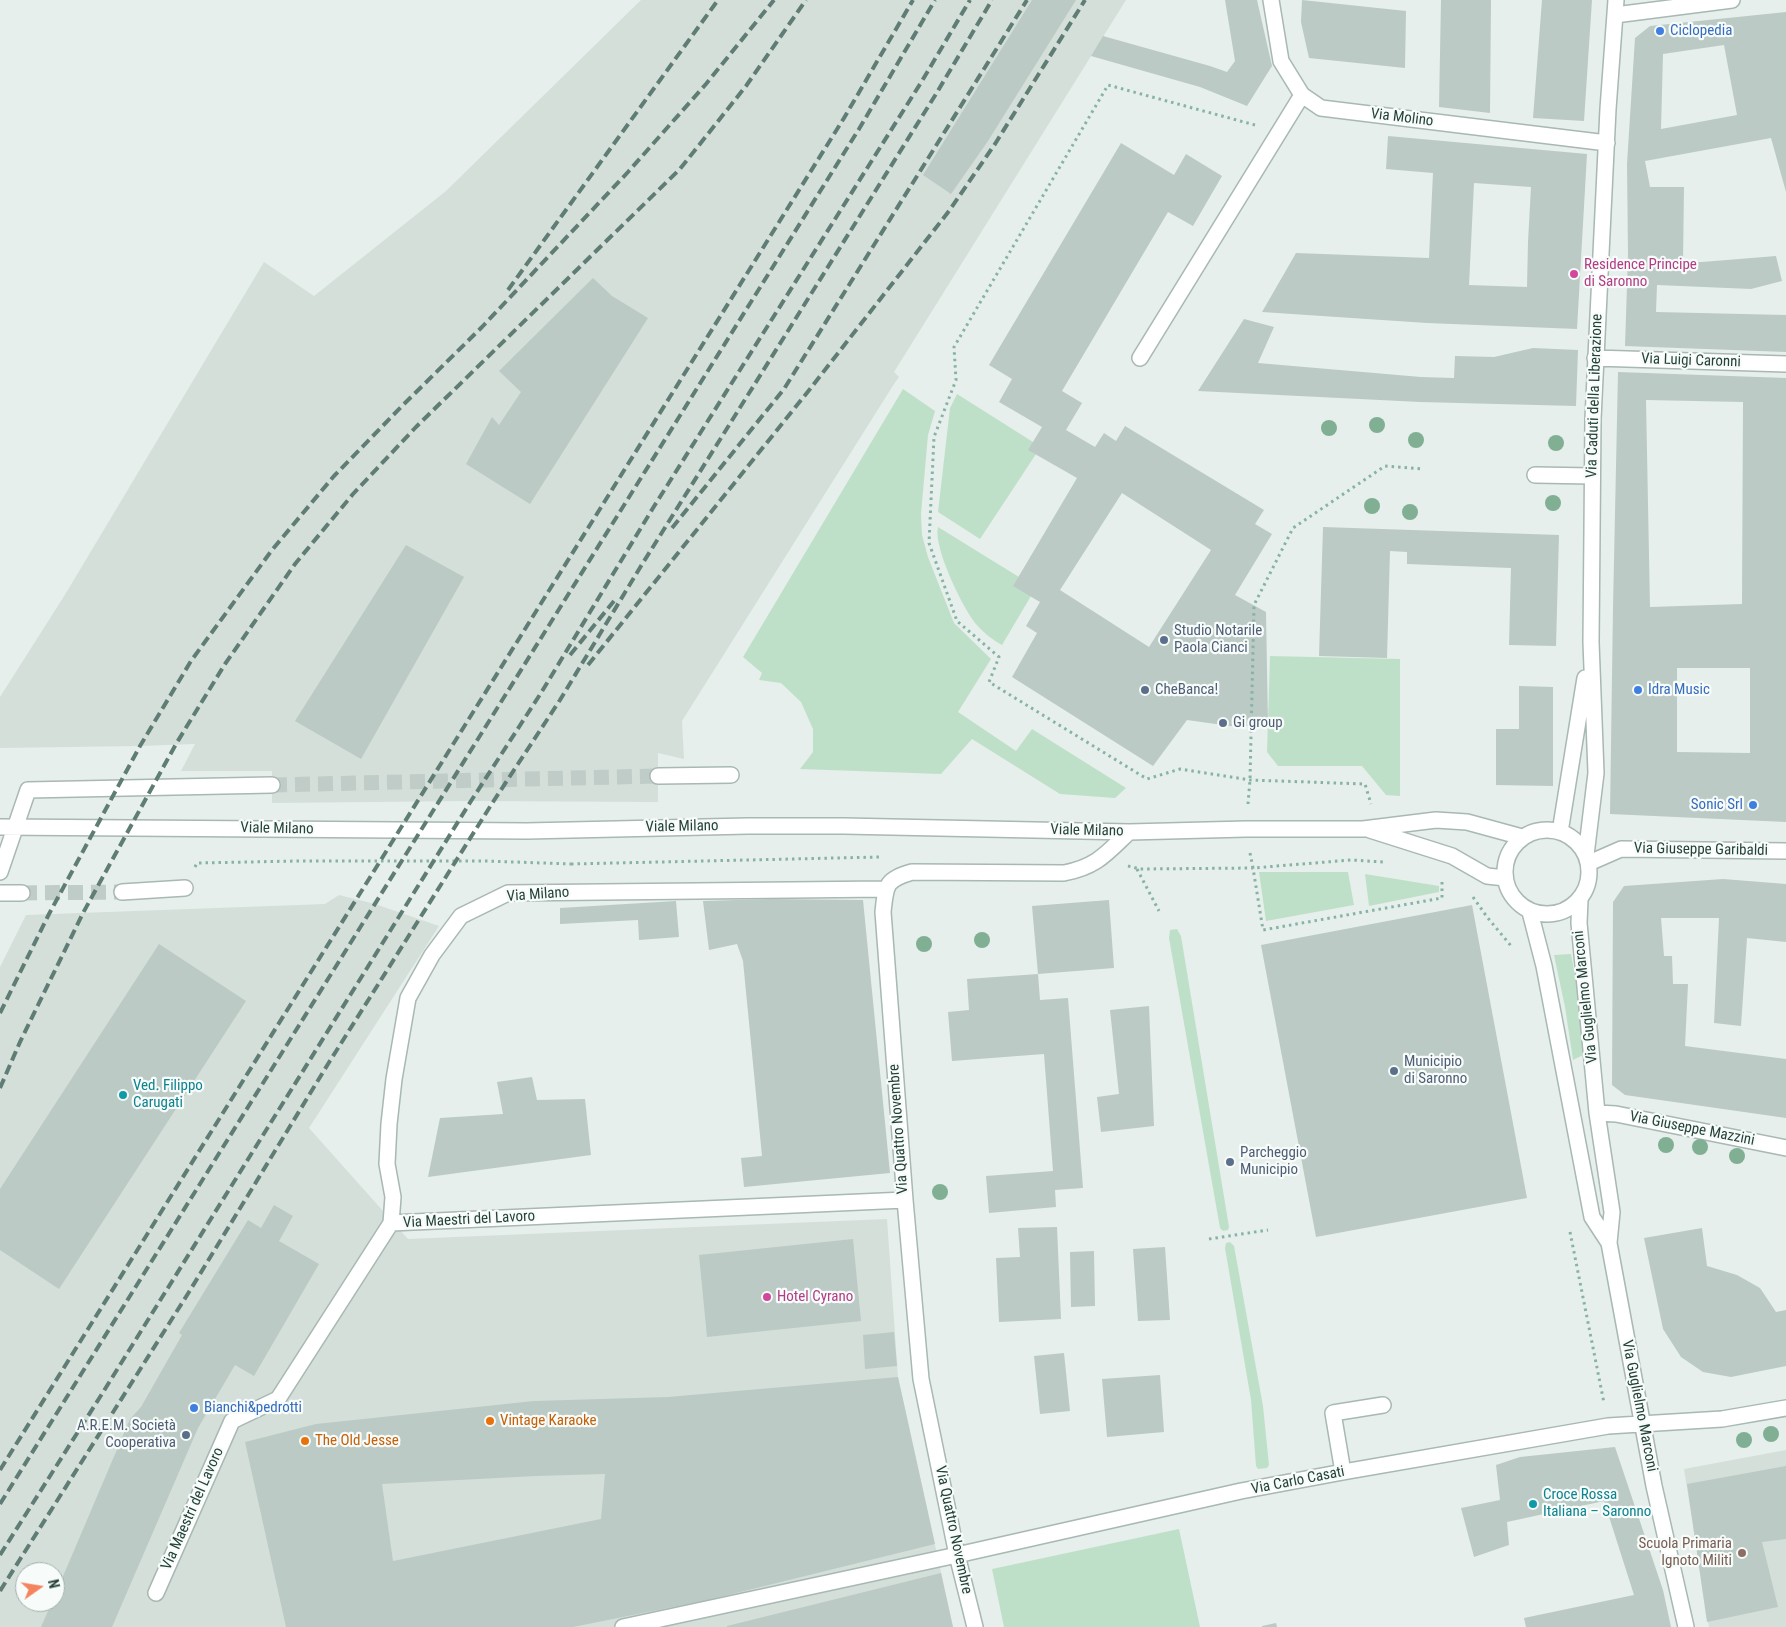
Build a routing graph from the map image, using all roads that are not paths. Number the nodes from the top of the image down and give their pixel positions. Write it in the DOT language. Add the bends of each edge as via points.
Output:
graph roads {
  1 [pos="1271,0"];
  2 [pos="1732,0"];
  3 [pos="1616,7"];
  4 [pos="1302,96"];
  5 [pos="1607,143"];
  6 [pos="1140,358"];
  7 [pos="1596,358"];
  8 [pos="1786,364"];
  9 [pos="1536,475"];
  10 [pos="1592,476"];
  11 [pos="1591,642"];
  12 [pos="731,775"];
  13 [pos="658,776"];
  14 [pos="272,785"];
  15 [pos="0,827"];
  16 [pos="17,827"];
  17 [pos="1363,829"];
  18 [pos="1129,832"];
  19 [pos="1560,832"];
  20 [pos="1522,837"];
  21 [pos="1786,851"];
  22 [pos="1587,859"];
  23 [pos="0,872"];
  24 [pos="1505,878"];
  25 [pos="185,888"];
  26 [pos="885,889"];
  27 [pos="122,892"];
  28 [pos="0,893"];
  29 [pos="22,893"];
  30 [pos="1580,900"];
  31 [pos="1530,912"];
  32 [pos="1597,1112"];
  33 [pos="1786,1148"];
  34 [pos="905,1200"];
  35 [pos="391,1223"];
  36 [pos="1609,1243"];
  37 [pos="1383,1405"];
  38 [pos="1786,1408"];
  39 [pos="1643,1425"];
  40 [pos="1343,1472"];
  41 [pos="958,1555"];
  42 [pos="156,1593"];
  43 [pos="623,1627"];
  44 [pos="975,1627"];
  45 [pos="1686,1627"];
  1 -- 4 [label="street, Via Molino" via="1281,62"];
  2 -- 3 [label="street"];
  3 -- 5 [label="street, Via Caduti della Liberazione"];
  4 -- 5 [label="street, Via Molino" via="1321,108"];
  4 -- 6 [label="street"];
  5 -- 7 [label="street, Via Caduti della Liberazione"];
  7 -- 8 [label="street, Via Luigi Caronni"];
  7 -- 10 [label="street, Via Caduti della Liberazione"];
  9 -- 10 [label="street"];
  10 -- 11 [label="street, Via Caduti della Liberazione"];
  11 -- 19 [label="street, Via Caduti della Liberazione"];
  11 -- 22 [label="street, Via Caduti della Liberazione" via="1596,773"];
  12 -- 13 [label="street"];
  14 -- 16 [label="street" via="28,790"];
  15 -- 16 [label="street, Viale Milano"];
  16 -- 18 [label="street, Viale Milano" via="527,831 844,826"];
  16 -- 23 [label="street"];
  17 -- 18 [label="street, Viale Milano"];
  17 -- 20 [label="street, Viale Milano" via="1436,820 1467,822"];
  17 -- 24 [label="street, Viale Milano" via="1452,856 1487,876"];
  18 -- 26 [label="street" via="1100,860 1082,869 1064,873 912,872 894,878"];
  19 -- 20 [label="street" via="1539,830"];
  19 -- 22 [label="street" via="1580,845"];
  20 -- 24 [label="street" via="1506,862"];
  21 -- 22 [label="street, Via Giuseppe Garibaldi" via="1621,849"];
  22 -- 30 [label="street" via="1587,887"];
  24 -- 31 [label="street" via="1510,893"];
  25 -- 27 [label="street"];
  26 -- 34 [label="street, Via Quattro Novembre" via="883,912"];
  26 -- 35 [label="street, Via Milano" via="508,893 461,916 432,954 408,998 390,1124 387,1164 394,1197"];
  28 -- 29 [label="street"];
  30 -- 31 [label="street" via="1567,910 1552,915"];
  30 -- 32 [label="street, Via Guglielmo Marconi" via="1579,923"];
  31 -- 36 [label="street, Via Guglielmo Marconi" via="1544,966 1592,1218"];
  32 -- 33 [label="street, Via Giuseppe Mazzini"];
  32 -- 36 [label="street, Via Guglielmo Marconi" via="1612,1212"];
  34 -- 35 [label="street, Via Maestri del Lavoro"];
  34 -- 41 [label="street, Via Quattro Novembre" via="921,1379"];
  35 -- 42 [label="street, Via Maestri del Lavoro" via="278,1399 232,1421"];
  36 -- 39 [label="street, Via Guglielmo Marconi"];
  37 -- 40 [label="street" via="1333,1413"];
  38 -- 39 [label="street, Via Carlo Casati" via="1722,1419"];
  39 -- 40 [label="street, Via Carlo Casati" via="1608,1426"];
  39 -- 45 [label="street, Via Guglielmo Marconi"];
  40 -- 41 [label="street, Via Carlo Casati" via="1241,1491"];
  41 -- 43 [label="street, Via Carlo Casati"];
  41 -- 44 [label="street, Via Quattro Novembre"];
}
